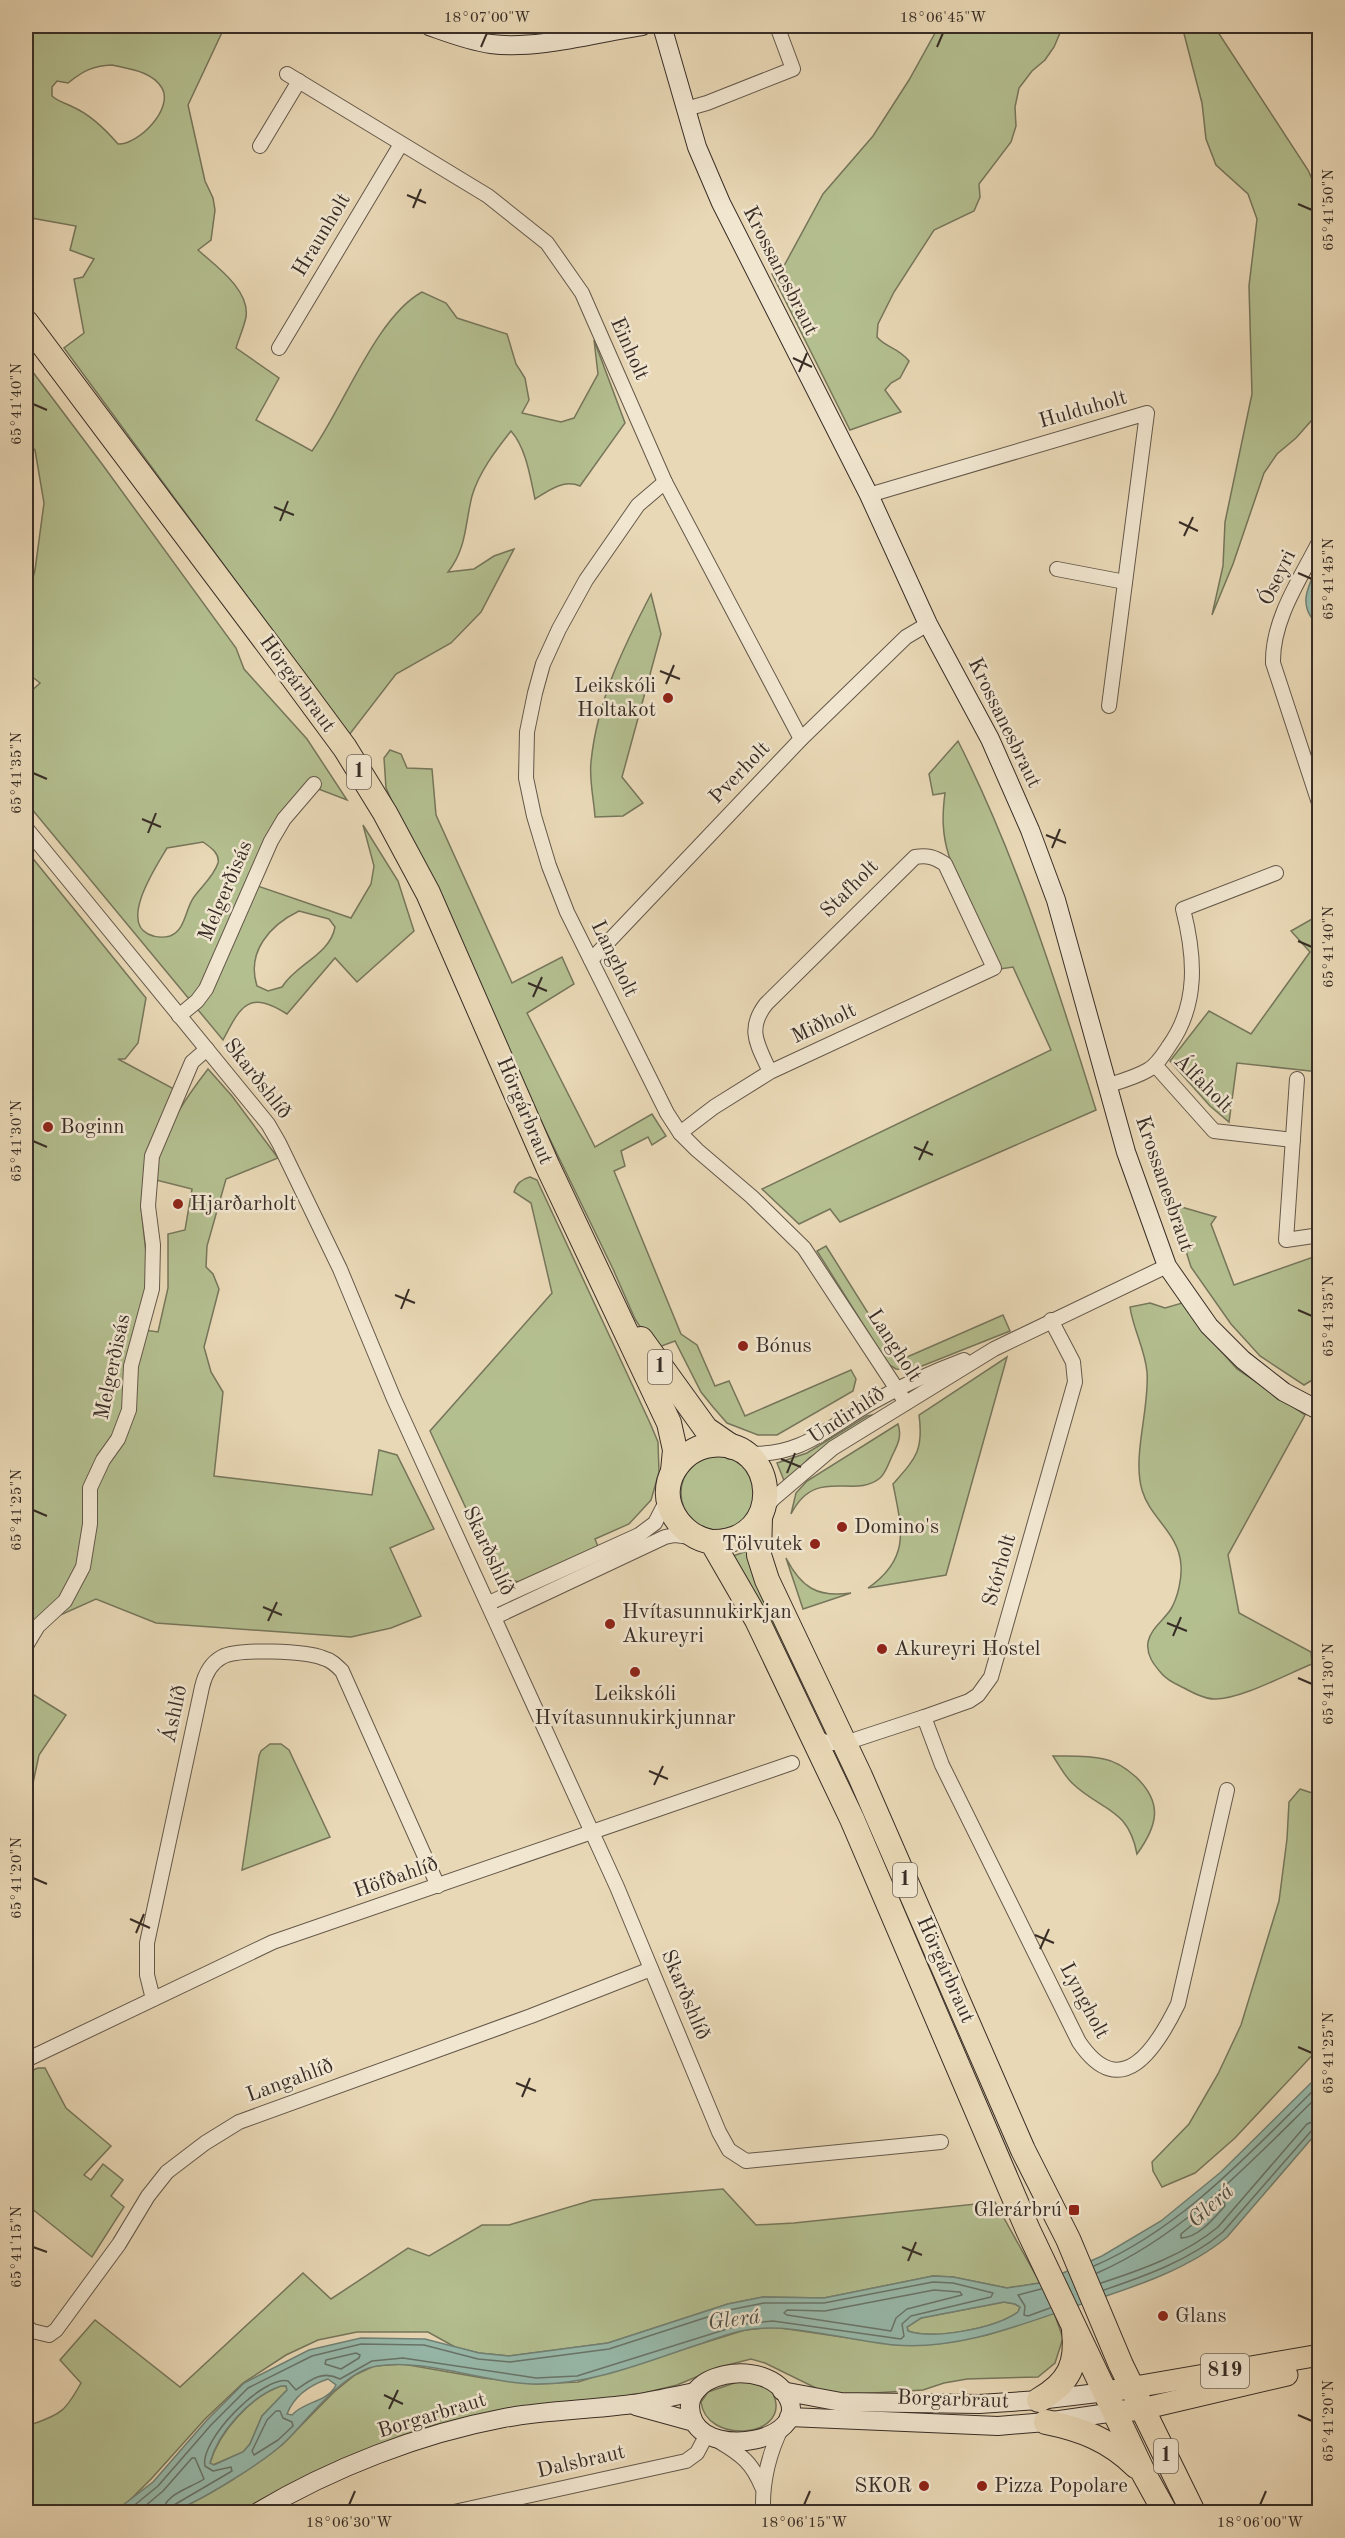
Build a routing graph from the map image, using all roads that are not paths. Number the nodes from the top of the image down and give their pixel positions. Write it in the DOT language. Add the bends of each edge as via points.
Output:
graph roads {
  1 [pos="429,26"];
  2 [pos="642,26"];
  3 [pos="662,26"];
  4 [pos="777,26"];
  5 [pos="686,109"];
  6 [pos="401,144"];
  7 [pos="260,146"];
  8 [pos="26,322"];
  9 [pos="279,348"];
  10 [pos="665,482"];
  11 [pos="869,495"];
  12 [pos="1320,540"];
  13 [pos="1057,569"];
  14 [pos="1125,582"];
  15 [pos="928,624"];
  16 [pos="1108,706"];
  17 [pos="801,739"];
  18 [pos="314,784"];
  19 [pos="1317,787"];
  20 [pos="1320,806"];
  21 [pos="26,828"];
  22 [pos="1276,873"];
  23 [pos="591,960"];
  24 [pos="994,968"];
  25 [pos="179,1016"];
  26 [pos="207,1049"];
  27 [pos="1155,1065"];
  28 [pos="770,1072"];
  29 [pos="1297,1079"];
  30 [pos="1109,1085"];
  31 [pos="680,1133"];
  32 [pos="1293,1140"];
  33 [pos="1320,1234"];
  34 [pos="1167,1266"];
  35 [pos="600,1277"];
  36 [pos="1051,1320"];
  37 [pos="994,1349"];
  38 [pos="897,1390"];
  39 [pos="906,1403"];
  40 [pos="1320,1411"];
  41 [pos="738,1450"];
  42 [pos="673,1471"];
  43 [pos="668,1498"];
  44 [pos="762,1514"];
  45 [pos="704,1540"];
  46 [pos="489,1603"];
  47 [pos="495,1617"];
  48 [pos="26,1646"];
  49 [pos="924,1717"];
  50 [pos="812,1736"];
  51 [pos="844,1743"];
  52 [pos="792,1763"];
  53 [pos="1227,1790"];
  54 [pos="592,1832"];
  55 [pos="438,1886"];
  56 [pos="651,1969"];
  57 [pos="153,2000"];
  58 [pos="26,2060"];
  59 [pos="941,2142"];
  60 [pos="1073,2322"];
  61 [pos="26,2326"];
  62 [pos="1320,2355"];
  63 [pos="1320,2368"];
  64 [pos="782,2391"];
  65 [pos="695,2392"];
  66 [pos="1137,2398"];
  67 [pos="1110,2402"];
  68 [pos="631,2404"];
  69 [pos="1042,2411"];
  70 [pos="785,2422"];
  71 [pos="706,2433"];
  72 [pos="1144,2474"];
  73 [pos="762,2487"];
  74 [pos="258,2512"];
  75 [pos="454,2512"];
  76 [pos="764,2512"];
  77 [pos="1165,2512"];
  78 [pos="1193,2512"];
  1 -- 2 [label="street" via="492,44 523,44"];
  3 -- 5 [label="street, Krossanesbraut"];
  4 -- 5 [label="street" via="793,69"];
  5 -- 11 [label="street, Krossanesbraut" via="721,203"];
  6 -- 7 [label="street, Einholt" via="293,78"];
  6 -- 9 [label="street, Hraunholt"];
  6 -- 10 [label="street, Einholt" via="488,196 547,243 582,293"];
  8 -- 35 [label="highway, Hörgárbraut / 1" via="345,748 385,813 428,893"];
  10 -- 17 [label="street, Einholt"];
  10 -- 23 [label="street, Langholt" via="638,505 586,580 543,664 527,732 526,778 534,816 552,875"];
  11 -- 14 [label="street, Hulduholt" via="1147,413"];
  11 -- 15 [label="street, Krossanesbraut"];
  12 -- 19 [label="street, Óseyri" via="1279,624 1273,651"];
  13 -- 14 [label="street"];
  14 -- 16 [label="street, Hulduholt"];
  15 -- 17 [label="street, Þverholt" via="906,637"];
  15 -- 30 [label="street, Krossanesbraut" via="990,740 1030,830 1056,900"];
  17 -- 23 [label="street, Þverholt"];
  18 -- 25 [label="street, Melgerðisás" via="271,841 206,989"];
  19 -- 20 [label="street, Óseyri"];
  21 -- 25 [label="street, Skarðshlíð"];
  22 -- 27 [label="street" via="1183,909 1193,987 1178,1032"];
  23 -- 31 [label="street, Langholt"];
  24 -- 28 [label="street, Miðholt"];
  24 -- 28 [label="street, Stafholt" via="945,864 926,855 915,857 758,1014 754,1027 756,1042"];
  25 -- 26 [label="street, Skarðshlíð"];
  26 -- 46 [label="street, Skarðshlíð" via="279,1143 340,1269 394,1398"];
  26 -- 48 [label="street, Melgerðisás" via="192,1062 152,1156 148,1206 153,1245 152,1289 131,1366 129,1410 118,1439 90,1488 90,1524 83,1567 65,1601 38,1626"];
  27 -- 30 [label="street"];
  27 -- 32 [label="street, Álfaholt" via="1214,1131"];
  28 -- 31 [label="street, Miðholt"];
  29 -- 32 [label="street"];
  30 -- 34 [label="street, Krossanesbraut" via="1126,1152"];
  31 -- 38 [label="street, Langholt" via="804,1248"];
  32 -- 33 [label="street" via="1287,1240"];
  34 -- 36 [label="street, Undirhlíð"];
  34 -- 40 [label="street, Krossanesbraut" via="1209,1326 1244,1360 1284,1392"];
  35 -- 41 [label="highway, Hörgárbraut / 1" via="690,1410 706,1430"];
  35 -- 42 [label="highway, Hörgárbraut / 1" via="669,1422 675,1450"];
  36 -- 37 [label="street, Undirhlíð"];
  36 -- 49 [label="street, Stórholt" via="1072,1362 1075,1382 991,1677 969,1701"];
  37 -- 38 [label="street, Undirhlíð" via="927,1373"];
  37 -- 39 [label="street, Undirhlíð"];
  38 -- 39 [label="street, Langholt"];
  38 -- 41 [label="street, Undirhlíð" via="798,1448 768,1455"];
  39 -- 44 [label="street, Undirhlíð" via="833,1448 773,1499"];
  41 -- 42 [label="highway" via="718,1444 705,1446 692,1451"];
  41 -- 44 [label="highway, Hörgárbraut / 1" via="761,1472 766,1498"];
  42 -- 43 [label="highway, Hörgárbraut / 1"];
  43 -- 45 [label="highway, Hörgárbraut / 1" via="677,1522"];
  43 -- 46 [label="street" via="656,1523 639,1535"];
  44 -- 45 [label="highway" via="740,1537 731,1541"];
  44 -- 51 [label="highway, Hörgárbraut / 1" via="762,1568"];
  45 -- 47 [label="street" via="675,1534 665,1536"];
  45 -- 50 [label="highway, Hörgárbraut / 1" via="757,1620"];
  46 -- 47 [label="street, Skarðshlíð"];
  47 -- 54 [label="street, Skarðshlíð"];
  49 -- 51 [label="street, Stórholt"];
  49 -- 53 [label="street, Lyngholt" via="942,1765 1079,2042 1098,2066 1108,2070 1130,2067 1142,2059 1178,2004"];
  50 -- 51 [label="street, Stórholt" via="828,1743"];
  50 -- 60 [label="highway, Hörgárbraut / 1"];
  51 -- 66 [label="highway, Hörgárbraut / 1"];
  52 -- 54 [label="street, Höfðahlíð"];
  54 -- 55 [label="street, Höfðahlíð"];
  54 -- 56 [label="street, Skarðshlíð"];
  55 -- 57 [label="street, Höfðahlíð" via="273,1942"];
  55 -- 57 [label="street, Áshlíð" via="342,1671 329,1660 314,1655 230,1653 215,1662 202,1686 147,1943 147,1975"];
  56 -- 59 [label="street, Skarðshlíð" via="719,2132 738,2157 746,2161"];
  56 -- 61 [label="street, Langahlíð" via="239,2122 167,2172 56,2330 49,2335"];
  57 -- 58 [label="street, Höfðahlíð"];
  60 -- 67 [label="highway, Hörgárbraut / 1"];
  60 -- 69 [label="highway" via="1077,2350 1069,2373"];
  62 -- 66 [label="main road, 819"];
  63 -- 66 [label="main road, 819"];
  64 -- 65 [label="street, Borgarbraut" via="760,2375 745,2373 716,2377"];
  64 -- 69 [label="street, Borgarbraut" via="841,2402 979,2404"];
  64 -- 70 [label="street" via="790,2408"];
  65 -- 68 [label="street, Borgarbraut"];
  65 -- 71 [label="street" via="690,2415"];
  66 -- 67 [label="main road, 819"];
  66 -- 78 [label="highway, 1"];
  67 -- 69 [label="street, Borgarbraut"];
  67 -- 72 [label="highway, 1"];
  68 -- 71 [label="street, Borgarbraut"];
  68 -- 74 [label="street, Borgarbraut" via="505,2418 455,2430 335,2472"];
  69 -- 70 [label="street, Borgarbraut" via="998,2426 834,2418"];
  69 -- 72 [label="highway" via="1065,2426 1112,2445"];
  70 -- 71 [label="street, Borgarbraut" via="751,2441"];
  70 -- 73 [label="street" via="770,2455"];
  71 -- 73 [label="street" via="741,2454"];
  71 -- 75 [label="street, Dalsbraut" via="697,2453 686,2461"];
  72 -- 77 [label="highway, 1"];
  73 -- 76 [label="street"];
}
